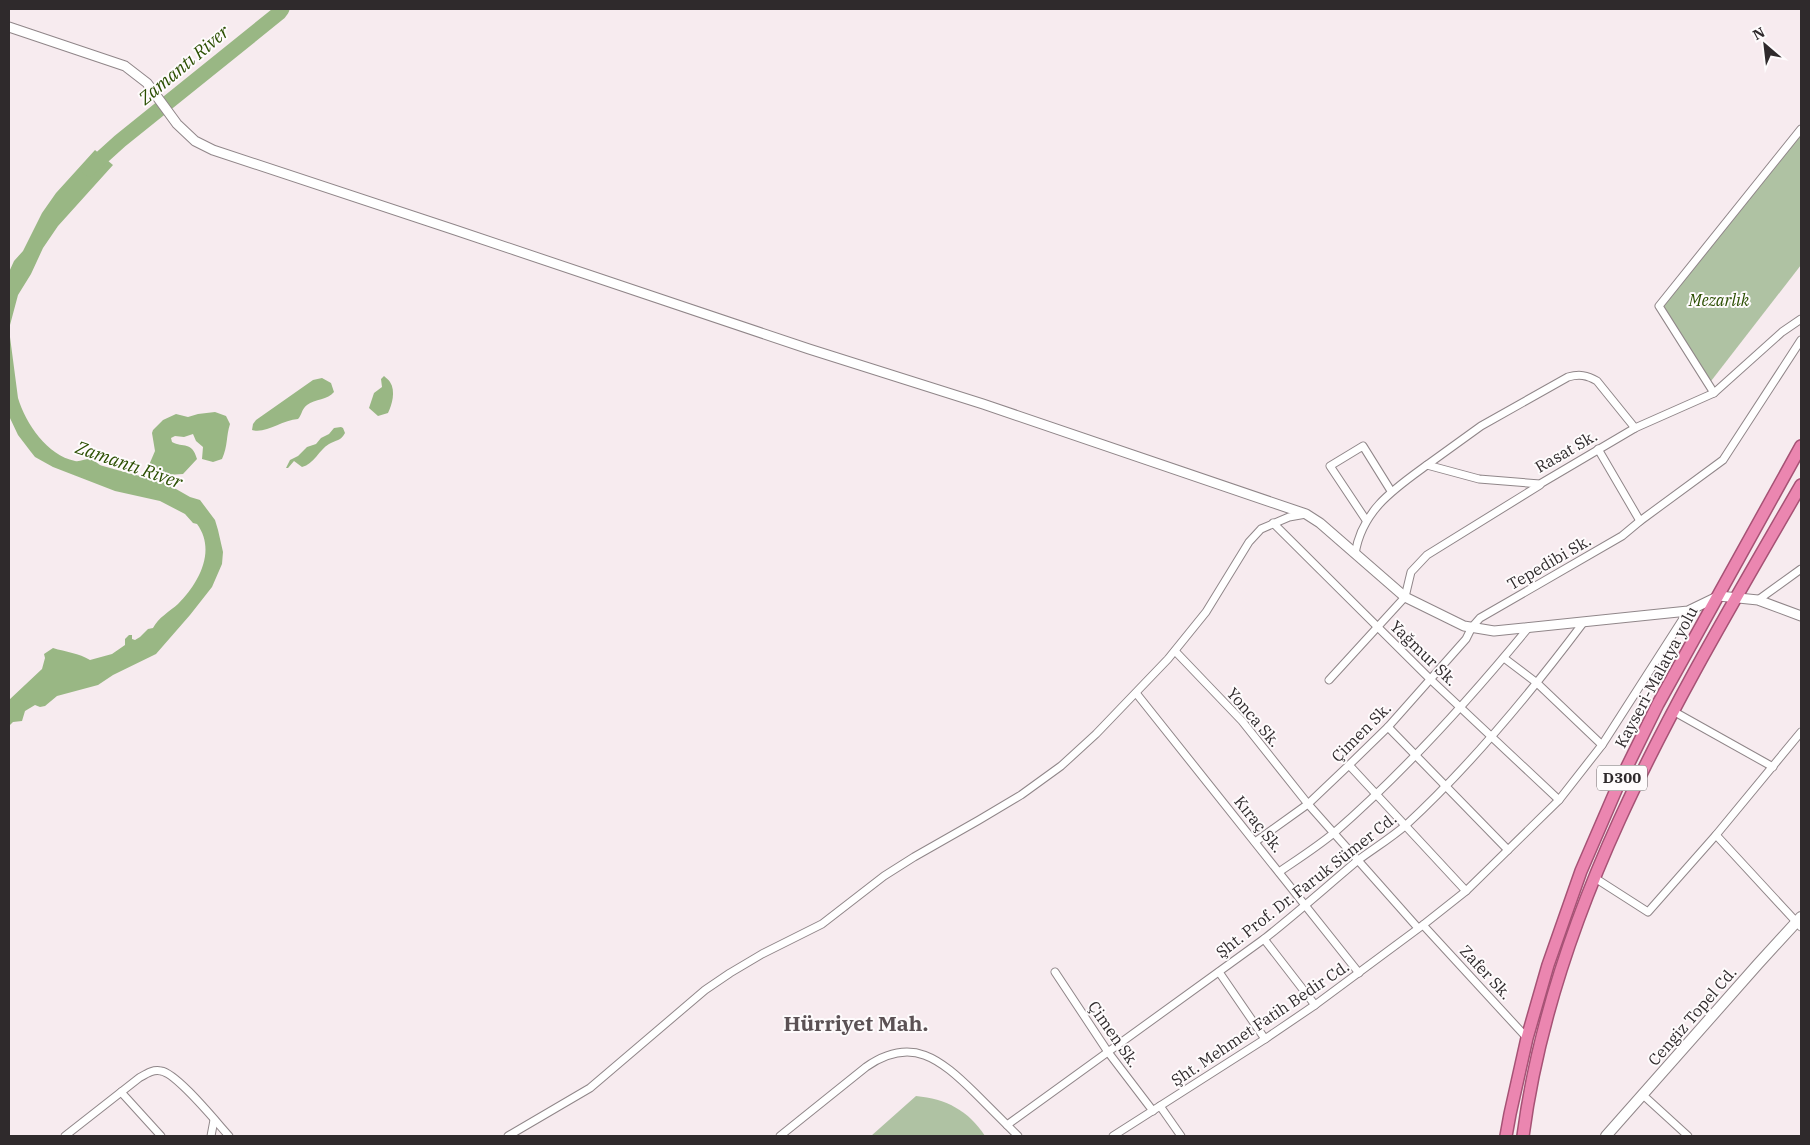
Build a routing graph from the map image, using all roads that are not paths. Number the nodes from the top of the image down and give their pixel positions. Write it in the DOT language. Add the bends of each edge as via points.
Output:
graph roads {
  1 [pos="9,28"];
  2 [pos="1801,129"];
  3 [pos="1801,319"];
  4 [pos="1801,340"];
  5 [pos="1714,393"];
  6 [pos="1635,428"];
  7 [pos="1801,446"];
  8 [pos="1598,449"];
  9 [pos="1427,465"];
  10 [pos="1540,484"];
  11 [pos="1801,485"];
  12 [pos="1391,491"];
  13 [pos="1306,514"];
  14 [pos="1366,520"];
  15 [pos="1640,521"];
  16 [pos="1273,523"];
  17 [pos="1356,554"];
  18 [pos="1801,569"];
  19 [pos="1719,596"];
  20 [pos="1405,597"];
  21 [pos="1736,597"];
  22 [pos="1758,600"];
  23 [pos="1688,612"];
  24 [pos="1801,616"];
  25 [pos="1582,623"];
  26 [pos="1472,627"];
  27 [pos="1529,627"];
  28 [pos="1378,628"];
  29 [pos="1175,651"];
  30 [pos="1504,658"];
  31 [pos="1430,679"];
  32 [pos="1329,680"];
  33 [pos="1537,683"];
  34 [pos="1136,693"];
  35 [pos="1459,706"];
  36 [pos="1673,711"];
  37 [pos="1388,728"];
  38 [pos="1801,732"];
  39 [pos="1492,736"];
  40 [pos="1602,745"];
  41 [pos="1416,755"];
  42 [pos="1349,765"];
  43 [pos="1772,767"];
  44 [pos="1445,786"];
  45 [pos="1376,794"];
  46 [pos="1559,800"];
  47 [pos="1308,804"];
  48 [pos="1404,826"];
  49 [pos="1333,833"];
  50 [pos="1716,835"];
  51 [pos="1255,842"];
  52 [pos="1508,850"];
  53 [pos="1357,861"];
  54 [pos="1279,872"];
  55 [pos="1595,878"];
  56 [pos="1466,891"];
  57 [pos="1306,906"];
  58 [pos="1799,922"];
  59 [pos="1421,927"];
  60 [pos="1264,938"];
  61 [pos="1055,972"];
  62 [pos="1219,972"];
  63 [pos="1359,973"];
  64 [pos="1315,1005"];
  65 [pos="1528,1038"];
  66 [pos="1265,1039"];
  67 [pos="1108,1052"];
  68 [pos="121,1092"];
  69 [pos="1643,1095"];
  70 [pos="1160,1106"];
  71 [pos="1153,1111"];
  72 [pos="214,1120"];
  73 [pos="1007,1125"];
  74 [pos="65,1136"];
  75 [pos="161,1136"];
  76 [pos="211,1136"];
  77 [pos="229,1136"];
  78 [pos="508,1136"];
  79 [pos="780,1136"];
  80 [pos="1018,1136"];
  81 [pos="1113,1136"];
  82 [pos="1181,1136"];
  83 [pos="1506,1136"];
  84 [pos="1523,1136"];
  85 [pos="1606,1136"];
  86 [pos="1688,1136"];
  1 -- 13 [label="street" via="125,66 147,83 177,124 195,141 213,150"];
  2 -- 5 [label="street" via="1659,306"];
  3 -- 5 [label="street, Rasat Sk."];
  4 -- 15 [label="street, Tepedibi Sk." via="1723,460"];
  5 -- 6 [label="street, Rasat Sk."];
  6 -- 8 [label="street, Rasat Sk."];
  6 -- 9 [label="street" via="1597,381 1575,375 1481,426"];
  7 -- 19 [label="highway, Kayseri-Malatya yolu / D300"];
  8 -- 10 [label="street, Rasat Sk."];
  8 -- 15 [label="street"];
  9 -- 10 [label="street, Rasat Sk." via="1479,479"];
  9 -- 12 [label="street"];
  10 -- 20 [label="street" via="1427,555 1411,572"];
  11 -- 21 [label="highway, Kayseri-Malatya yolu / D300"];
  12 -- 14 [label="street"];
  12 -- 14 [label="street" via="1363,446 1330,466"];
  13 -- 16 [label="street"];
  13 -- 17 [label="street"];
  14 -- 17 [label="street"];
  15 -- 26 [label="street, Tepedibi Sk." via="1622,536 1480,618"];
  16 -- 28 [label="street, Yağmur Sk."];
  16 -- 29 [label="street" via="1261,529 1249,542 1218,595"];
  17 -- 20 [label="street"];
  18 -- 22 [label="street"];
  19 -- 21 [label="street"];
  19 -- 23 [label="street"];
  19 -- 65 [label="highway, Kayseri-Malatya yolu / D300" via="1658,704 1619,783 1561,926"];
  20 -- 26 [label="street"];
  20 -- 28 [label="street"];
  21 -- 22 [label="street"];
  21 -- 36 [label="highway, Kayseri-Malatya yolu / D300"];
  22 -- 24 [label="street"];
  23 -- 25 [label="street"];
  23 -- 40 [label="street, Şht. Mehmet Fatih Bedir Cd."];
  25 -- 27 [label="street"];
  25 -- 33 [label="street, Şht. Prof. Dr. Faruk Sümer Cd."];
  26 -- 27 [label="street" via="1494,631"];
  26 -- 31 [label="street, Çimen Sk." via="1466,639"];
  27 -- 30 [label="street"];
  28 -- 31 [label="street, Yağmur Sk."];
  28 -- 32 [label="street"];
  29 -- 34 [label="street"];
  29 -- 47 [label="street, Yonca Sk." via="1242,721"];
  30 -- 33 [label="street"];
  30 -- 35 [label="street"];
  31 -- 35 [label="street, Yağmur Sk."];
  31 -- 37 [label="street, Çimen Sk."];
  33 -- 39 [label="street, Şht. Prof. Dr. Faruk Sümer Cd."];
  33 -- 40 [label="street"];
  34 -- 51 [label="street, Kıraç Sk."];
  34 -- 78 [label="street" via="1053,772 988,815 884,876 822,924 730,973 705,990 590,1088"];
  35 -- 39 [label="street, Yağmur Sk."];
  35 -- 41 [label="street"];
  36 -- 43 [label="street"];
  36 -- 55 [label="highway, Kayseri-Malatya yolu / D300"];
  37 -- 41 [label="street"];
  37 -- 42 [label="street, Çimen Sk."];
  38 -- 43 [label="street"];
  39 -- 44 [label="street, Şht. Prof. Dr. Faruk Sümer Cd."];
  39 -- 46 [label="street, Yağmur Sk."];
  40 -- 46 [label="street, Şht. Mehmet Fatih Bedir Cd."];
  41 -- 44 [label="street"];
  41 -- 45 [label="street"];
  42 -- 45 [label="street"];
  42 -- 47 [label="street, Çimen Sk."];
  43 -- 50 [label="street"];
  44 -- 48 [label="street, Şht. Prof. Dr. Faruk Sümer Cd."];
  44 -- 52 [label="street"];
  45 -- 48 [label="street"];
  45 -- 49 [label="street"];
  46 -- 52 [label="street, Şht. Mehmet Fatih Bedir Cd."];
  47 -- 49 [label="street, Zafer Sk."];
  47 -- 51 [label="street, Çimen Sk."];
  48 -- 53 [label="street, Şht. Prof. Dr. Faruk Sümer Cd."];
  48 -- 56 [label="street"];
  49 -- 53 [label="street, Zafer Sk."];
  49 -- 54 [label="street"];
  50 -- 55 [label="street" via="1648,912"];
  50 -- 58 [label="street"];
  51 -- 54 [label="street, Kıraç Sk."];
  52 -- 56 [label="street, Şht. Mehmet Fatih Bedir Cd."];
  53 -- 57 [label="street, Şht. Prof. Dr. Faruk Sümer Cd."];
  53 -- 59 [label="street, Zafer Sk."];
  54 -- 57 [label="street, Kıraç Sk."];
  55 -- 84 [label="highway, Kayseri-Malatya yolu / D300" via="1565,958 1548,1016"];
  56 -- 59 [label="street, Şht. Mehmet Fatih Bedir Cd."];
  57 -- 60 [label="street, Şht. Prof. Dr. Faruk Sümer Cd."];
  57 -- 63 [label="street, Kıraç Sk."];
  58 -- 69 [label="main road, Cengiz Topel Cd."];
  59 -- 63 [label="street, Şht. Mehmet Fatih Bedir Cd."];
  59 -- 65 [label="street, Zafer Sk."];
  60 -- 62 [label="street, Şht. Prof. Dr. Faruk Sümer Cd."];
  60 -- 64 [label="street"];
  61 -- 67 [label="street, Çimen Sk."];
  62 -- 66 [label="street"];
  62 -- 67 [label="street, Şht. Prof. Dr. Faruk Sümer Cd."];
  63 -- 64 [label="street, Şht. Mehmet Fatih Bedir Cd."];
  64 -- 66 [label="street, Şht. Mehmet Fatih Bedir Cd."];
  65 -- 83 [label="highway, Kayseri-Malatya yolu / D300"];
  66 -- 70 [label="street, Şht. Mehmet Fatih Bedir Cd."];
  67 -- 71 [label="street, Çimen Sk."];
  67 -- 73 [label="street, Şht. Prof. Dr. Faruk Sümer Cd."];
  68 -- 72 [label="street" via="150,1072 167,1072"];
  68 -- 74 [label="street"];
  68 -- 75 [label="street"];
  69 -- 85 [label="main road, Cengiz Topel Cd."];
  69 -- 86 [label="street"];
  70 -- 71 [label="street, Şht. Mehmet Fatih Bedir Cd."];
  70 -- 82 [label="street"];
  71 -- 81 [label="street, Şht. Mehmet Fatih Bedir Cd."];
  72 -- 76 [label="street"];
  72 -- 77 [label="street"];
  73 -- 79 [label="street" via="952,1071 925,1054 902,1052 872,1063"];
  73 -- 80 [label="street"];
}
